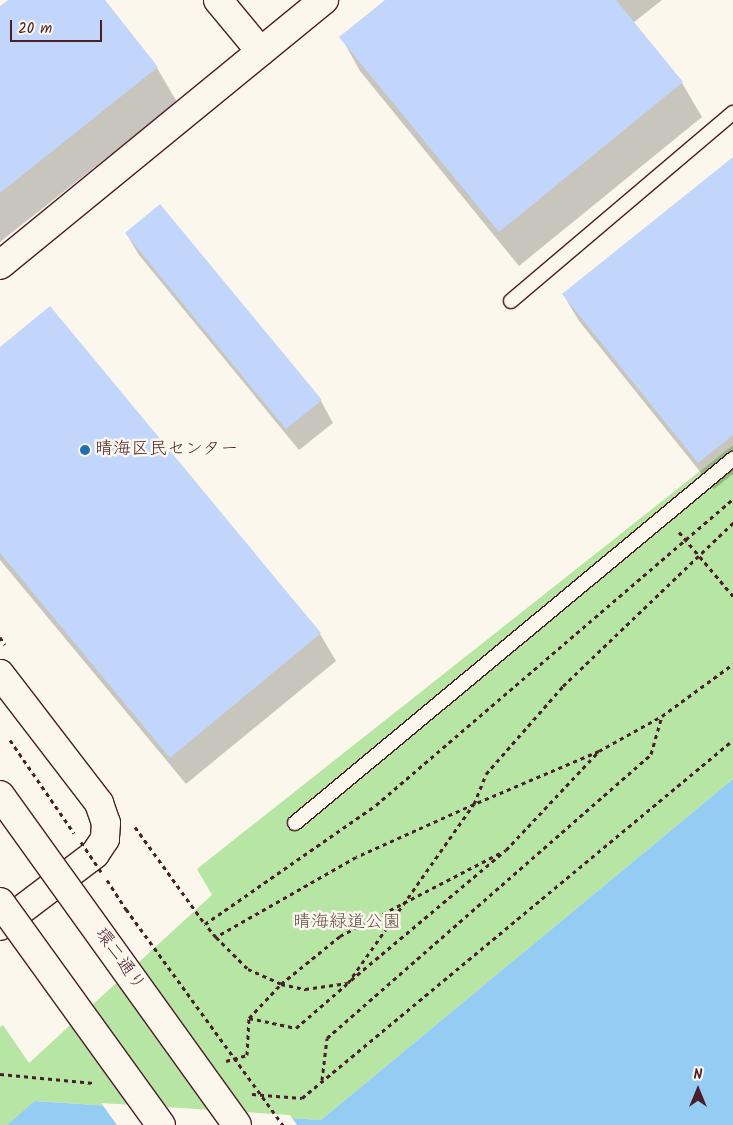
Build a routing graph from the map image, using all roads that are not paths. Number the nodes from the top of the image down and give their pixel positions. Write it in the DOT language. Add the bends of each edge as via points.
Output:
graph roads {
  1 [pos="218,0"];
  2 [pos="324,0"];
  3 [pos="261,52"];
  4 [pos="733,113"];
  5 [pos="0,265"];
  6 [pos="511,301"];
  7 [pos="733,459"];
  8 [pos="0,674"];
  9 [pos="0,795"];
  10 [pos="295,823"];
  11 [pos="0,902"];
  12 [pos="0,926"];
  13 [pos="161,1125"];
  14 [pos="238,1125"];
  1 -- 3 [label="main road"];
  2 -- 3 [label="main road"];
  3 -- 5 [label="main road"];
  4 -- 6 [label="lane"];
  7 -- 10 [label="lane"];
  8 -- 12 [label="main road" via="99,803 106,823 105,839 95,854"];
  9 -- 14 [label="main road, 環二通り, bridge"];
  11 -- 13 [label="main road, bridge"];
}
